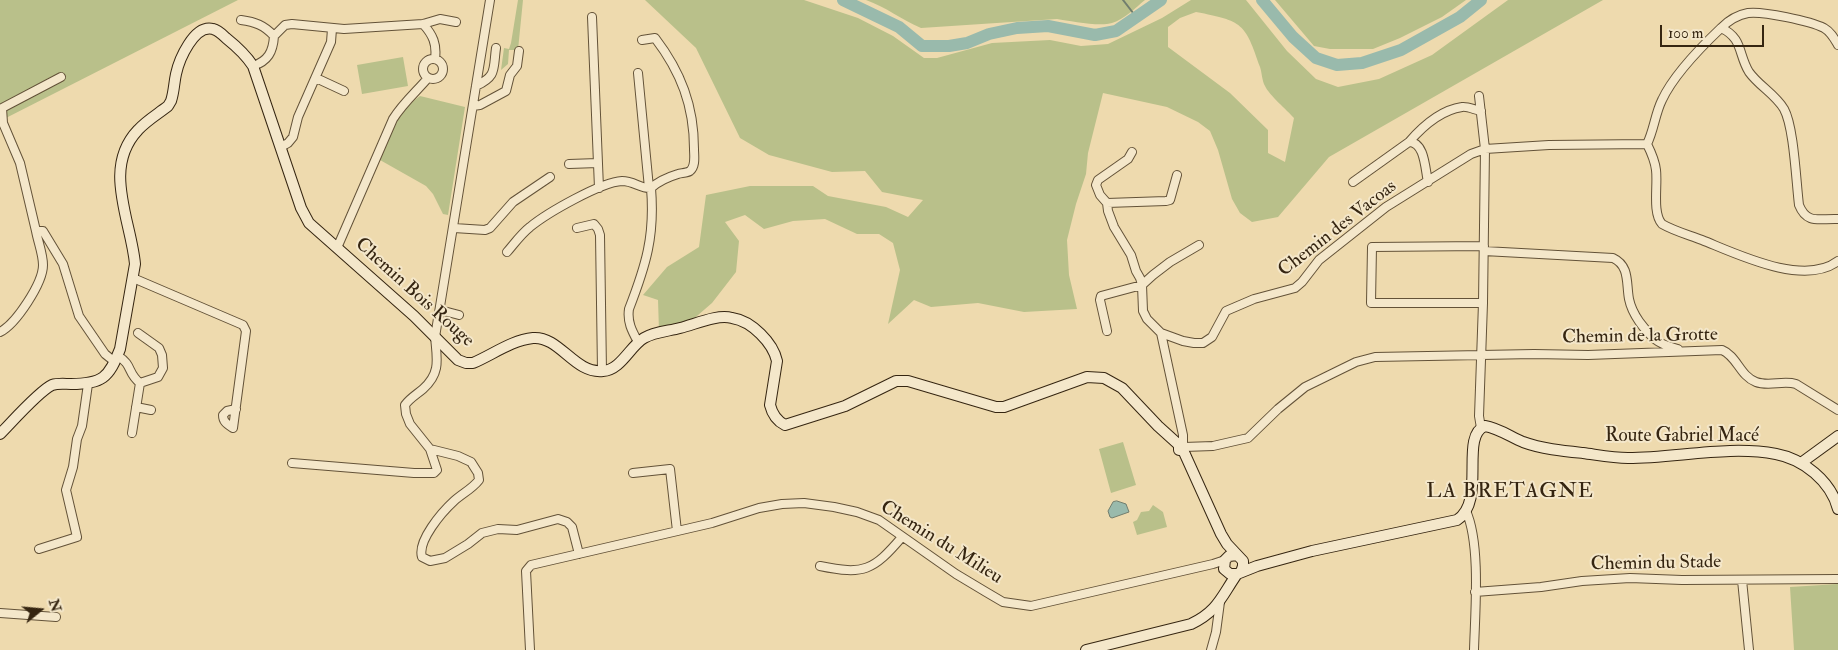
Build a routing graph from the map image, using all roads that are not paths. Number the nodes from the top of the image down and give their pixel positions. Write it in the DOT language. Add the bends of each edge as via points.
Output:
graph roads {
  1 [pos="490,0"];
  2 [pos="592,17"];
  3 [pos="241,20"];
  4 [pos="456,22"];
  5 [pos="423,24"];
  6 [pos="1721,28"];
  7 [pos="332,29"];
  8 [pos="274,36"];
  9 [pos="642,40"];
  10 [pos="1838,45"];
  11 [pos="496,48"];
  12 [pos="520,51"];
  13 [pos="435,59"];
  14 [pos="253,66"];
  15 [pos="638,73"];
  16 [pos="61,77"];
  17 [pos="316,78"];
  18 [pos="428,78"];
  19 [pos="476,86"];
  20 [pos="344,91"];
  21 [pos="1479,96"];
  22 [pos="473,106"];
  23 [pos="1481,111"];
  24 [pos="1409,142"];
  25 [pos="1647,144"];
  26 [pos="281,147"];
  27 [pos="1486,149"];
  28 [pos="1132,152"];
  29 [pos="598,163"];
  30 [pos="568,164"];
  31 [pos="536,174"];
  32 [pos="1177,175"];
  33 [pos="550,177"];
  34 [pos="541,182"];
  35 [pos="1353,182"];
  36 [pos="1428,182"];
  37 [pos="599,188"];
  38 [pos="650,188"];
  39 [pos="1107,203"];
  40 [pos="1838,218"];
  41 [pos="454,228"];
  42 [pos="577,228"];
  43 [pos="36,231"];
  44 [pos="1199,245"];
  45 [pos="337,248"];
  46 [pos="1484,248"];
  47 [pos="507,252"];
  48 [pos="1838,261"];
  49 [pos="133,278"];
  50 [pos="1142,285"];
  51 [pos="1483,303"];
  52 [pos="440,310"];
  53 [pos="459,315"];
  54 [pos="1107,330"];
  55 [pos="0,332"];
  56 [pos="138,333"];
  57 [pos="1161,333"];
  58 [pos="435,337"];
  59 [pos="638,342"];
  60 [pos="1686,351"];
  61 [pos="1482,356"];
  62 [pos="116,359"];
  63 [pos="602,372"];
  64 [pos="140,383"];
  65 [pos="88,384"];
  66 [pos="136,407"];
  67 [pos="236,409"];
  68 [pos="151,410"];
  69 [pos="1838,410"];
  70 [pos="1481,428"];
  71 [pos="132,433"];
  72 [pos="0,434"];
  73 [pos="1838,436"];
  74 [pos="1182,447"];
  75 [pos="430,450"];
  76 [pos="292,463"];
  77 [pos="1801,463"];
  78 [pos="633,473"];
  79 [pos="1838,509"];
  80 [pos="1466,511"];
  81 [pos="677,531"];
  82 [pos="902,537"];
  83 [pos="39,548"];
  84 [pos="579,554"];
  85 [pos="1233,565"];
  86 [pos="820,566"];
  87 [pos="1838,579"];
  88 [pos="1742,580"];
  89 [pos="1475,592"];
  90 [pos="1220,602"];
  91 [pos="0,613"];
  92 [pos="56,617"];
  93 [pos="530,650"];
  94 [pos="1086,650"];
  95 [pos="1211,650"];
  96 [pos="1474,650"];
  97 [pos="1748,650"];
  1 -- 19 [label="street"];
  2 -- 29 [label="street"];
  3 -- 8 [label="street" via="258,22"];
  4 -- 5 [label="street" via="440,19"];
  5 -- 7 [label="street"];
  5 -- 13 [label="street" via="435,40"];
  6 -- 10 [label="street" via="1735,17 1764,13 1823,27"];
  6 -- 25 [label="street" via="1699,48 1662,98"];
  6 -- 40 [label="street" via="1734,35 1748,70 1784,109 1790,125 1799,204 1803,213 1816,219"];
  7 -- 8 [label="street" via="292,24 284,25"];
  7 -- 17 [label="street"];
  8 -- 14 [label="street" via="273,46 264,62"];
  9 -- 38 [label="street" via="655,38 670,57 686,93 694,140 694,165 690,171 662,180"];
  11 -- 19 [label="street" via="492,75"];
  12 -- 22 [label="street" via="506,91"];
  13 -- 18 [label="street" via="424,66"];
  13 -- 18 [label="street" via="440,61 443,70 438,78"];
  14 -- 26 [label="street, Chemin Bois Rouge"];
  14 -- 49 [label="street, Chemin Bois Rouge" via="220,32 200,31 184,50 168,106 138,130 129,144 120,178 121,199 134,251"];
  15 -- 38 [label="street"];
  16 -- 43 [label="street" via="2,108 3,124 20,163"];
  17 -- 20 [label="street"];
  17 -- 26 [label="street" via="298,116 293,137"];
  18 -- 45 [label="street" via="403,102 393,119"];
  19 -- 22 [label="street"];
  21 -- 23 [label="street"];
  22 -- 41 [label="street"];
  23 -- 24 [label="street" via="1463,107 1443,114 1421,128"];
  23 -- 27 [label="street"];
  24 -- 35 [label="street"];
  24 -- 36 [label="street" via="1420,146"];
  25 -- 27 [label="street"];
  25 -- 48 [label="street" via="1656,170 1658,216 1662,224 1748,260 1806,271 1818,271"];
  26 -- 45 [label="street, Chemin Bois Rouge" via="305,216"];
  27 -- 36 [label="street, Chemin des Vacoas" via="1471,154"];
  27 -- 46 [label="street"];
  28 -- 39 [label="street" via="1128,159 1098,180 1096,185"];
  29 -- 30 [label="street"];
  29 -- 37 [label="street"];
  31 -- 34 [label="street"];
  32 -- 39 [label="street" via="1170,200"];
  33 -- 34 [label="street"];
  34 -- 41 [label="street" via="513,202 490,228"];
  36 -- 57 [label="street, Chemin des Vacoas" via="1386,207 1329,251 1295,288 1254,299 1226,311 1212,338 1194,343"];
  37 -- 38 [label="street" via="622,181"];
  37 -- 47 [label="street" via="538,220"];
  38 -- 59 [label="street" via="651,243 628,316 628,324"];
  39 -- 50 [label="street" via="1114,227 1131,255"];
  41 -- 52 [label="street"];
  42 -- 63 [label="street" via="594,224 600,235"];
  43 -- 55 [label="street" via="43,261 42,272 23,310"];
  43 -- 62 [label="street" via="43,231 63,264 75,307 84,325 105,354"];
  44 -- 50 [label="street" via="1170,262"];
  45 -- 58 [label="street, Chemin Bois Rouge"];
  46 -- 51 [label="street"];
  46 -- 51 [label="street" via="1372,247 1372,303"];
  46 -- 60 [label="street" via="1619,260 1625,270 1629,299 1637,318 1657,342"];
  49 -- 62 [label="street, Chemin Bois Rouge"];
  49 -- 67 [label="street" via="243,325 246,330"];
  50 -- 54 [label="street" via="1101,296"];
  50 -- 57 [label="street" via="1143,311"];
  51 -- 61 [label="street"];
  52 -- 53 [label="street"];
  52 -- 58 [label="street"];
  56 -- 64 [label="street" via="159,348 163,368 158,377"];
  57 -- 74 [label="street" via="1184,435"];
  58 -- 63 [label="street, Chemin Bois Rouge" via="458,360 466,363 473,363 516,343 541,339 585,368"];
  58 -- 75 [label="street" via="437,370 431,381 405,406 410,424"];
  59 -- 63 [label="street" via="618,364"];
  59 -- 74 [label="street" via="644,337 718,318 732,318 749,325 763,336 776,359 770,405 771,411 785,425 845,406 896,381 908,381 1004,407 1095,376 1122,388"];
  60 -- 61 [label="street, Chemin de la Grotte"];
  60 -- 69 [label="street, Chemin de la Grotte" via="1722,350 1756,382 1796,384"];
  61 -- 70 [label="street" via="1478,416"];
  61 -- 74 [label="street, Chemin de la Grotte" via="1375,357 1356,362 1305,387 1248,438 1213,446"];
  62 -- 64 [label="street" via="127,361 133,377"];
  62 -- 65 [label="street, Chemin Bois Rouge" via="99,381"];
  64 -- 66 [label="street"];
  65 -- 72 [label="street" via="52,385"];
  65 -- 83 [label="street" via="82,426 66,490 77,537"];
  66 -- 68 [label="street"];
  66 -- 71 [label="street"];
  70 -- 77 [label="street, Route Gabriel Macé" via="1492,427 1534,446 1626,458 1758,452 1777,454"];
  70 -- 80 [label="street" via="1474,440 1472,489"];
  73 -- 77 [label="street"];
  74 -- 85 [label="street" via="1227,544"];
  75 -- 76 [label="street" via="436,463 434,473"];
  75 -- 84 [label="street" via="471,462 479,480 454,501 428,532 420,550 422,557 430,561 445,558 482,533 498,529 517,530 558,519 572,527"];
  77 -- 79 [label="street, Route Gabriel Macé" via="1824,483"];
  78 -- 81 [label="street" via="670,469"];
  80 -- 85 [label="street" via="1452,522 1365,538 1257,566"];
  80 -- 89 [label="street" via="1473,533"];
  81 -- 82 [label="street, Chemin du Milieu" via="759,508 804,503 857,512 879,520"];
  81 -- 84 [label="street, Chemin du Milieu"];
  82 -- 85 [label="street, Chemin du Milieu" via="1003,602 1031,606 1213,564"];
  82 -- 86 [label="street" via="873,566 846,572"];
  84 -- 93 [label="street, Chemin du Milieu" via="531,565 527,569"];
  85 -- 90 [label="street"];
  87 -- 88 [label="street, Chemin du Stade"];
  88 -- 89 [label="street, Chemin du Stade" via="1607,579"];
  88 -- 97 [label="street"];
  89 -- 96 [label="street"];
  90 -- 94 [label="street" via="1209,614 1191,624"];
  90 -- 95 [label="street"];
  91 -- 92 [label="street"];
}
